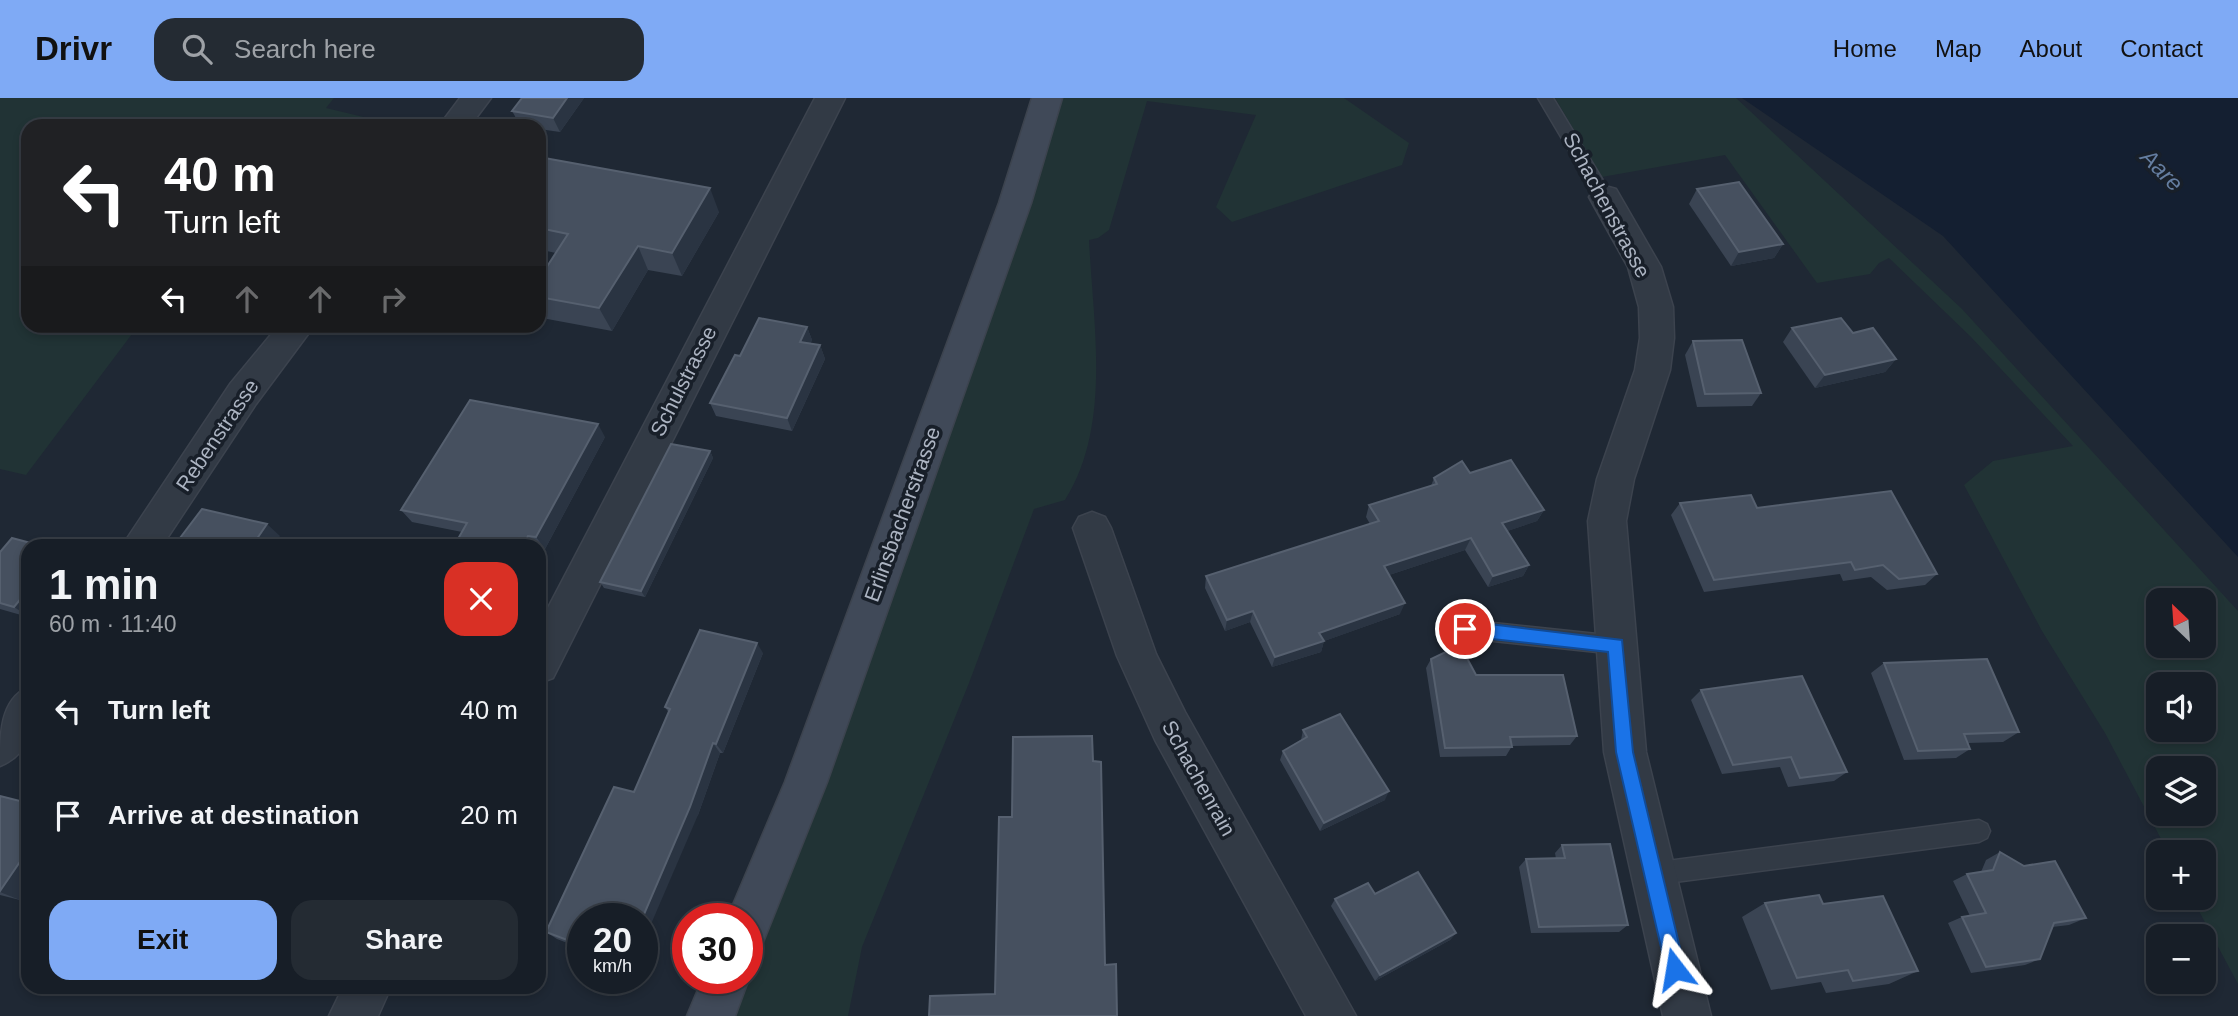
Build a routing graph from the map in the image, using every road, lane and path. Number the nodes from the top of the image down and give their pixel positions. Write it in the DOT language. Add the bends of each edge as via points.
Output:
graph roads {
  1 [pos="476,98"];
  2 [pos="830,98"];
  3 [pos="1047,98"];
  4 [pos="1545,98"];
  5 [pos="460,119"];
  6 [pos="1605,197"];
  7 [pos="291,333"];
  8 [pos="1092,528"];
  9 [pos="146,539"];
  10 [pos="1465,629"];
  11 [pos="1616,645"];
  12 [pos="546,651"];
  13 [pos="21,716"];
  14 [pos="0,746"];
  15 [pos="1979,831"];
  16 [pos="1652,874"];
  17 [pos="756,903"];
  18 [pos="364,994"];
  19 [pos="720,994"];
  20 [pos="353,1016"];
  21 [pos="711,1016"];
  22 [pos="1332,1016"];
  23 [pos="1687,1016"];
  1 -- 5 [label="street"];
  2 -- 12 [label="street, Schulstrasse"];
  3 -- 17 [label="main road, Erlinsbacherstrasse" via="1015,203 806,782"];
  4 -- 6 [label="lane, Schachenstrasse"];
  6 -- 11 [label="street, Schachenstrasse" via="1636,251 1653,293 1656,323 1647,394 1610,493 1607,521"];
  7 -- 9 [label="street, Rebenstrasse" via="243,394"];
  8 -- 22 [label="street, Schachenrain" via="1138,656 1170,726"];
  10 -- 11 [label="lane"];
  11 -- 16 [label="street, Schachenstrasse" via="1625,752"];
  13 -- 14 [label="street"];
  15 -- 16 [label="lane"];
  16 -- 23 [label="street, Schachenstrasse"];
  18 -- 20 [label="street"];
  19 -- 21 [label="main road"];
}
